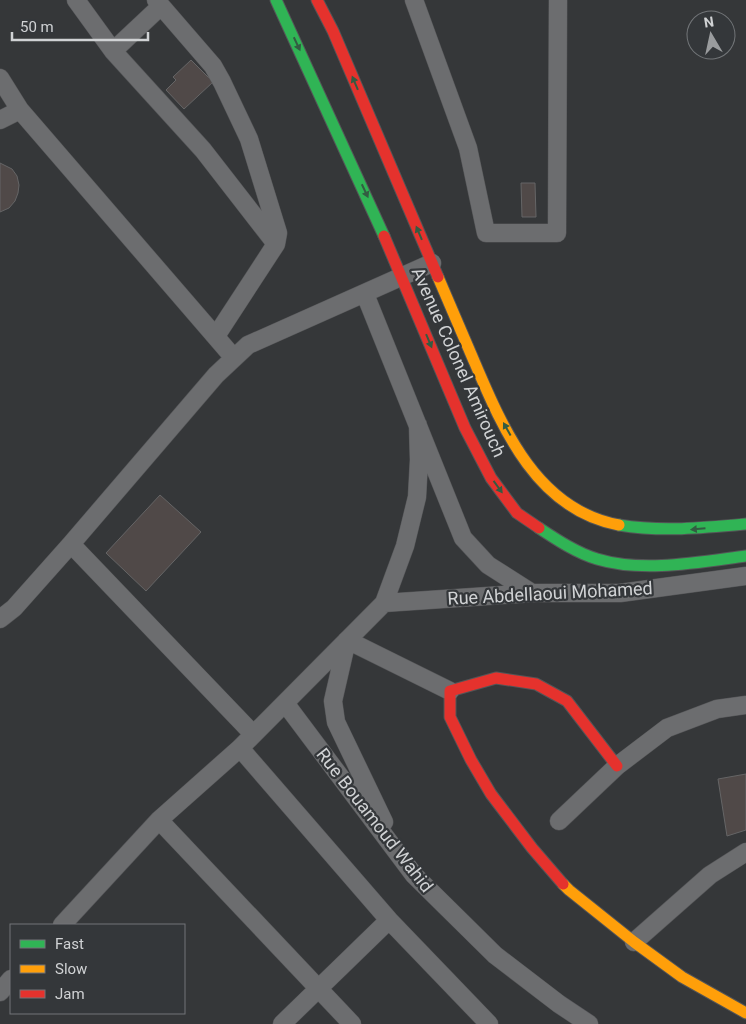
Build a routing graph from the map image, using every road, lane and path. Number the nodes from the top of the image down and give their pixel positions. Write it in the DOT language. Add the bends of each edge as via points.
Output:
graph roads {
  1 [pos="76,0"];
  2 [pos="276,0"];
  3 [pos="317,0"];
  4 [pos="414,0"];
  5 [pos="558,0"];
  6 [pos="158,3"];
  7 [pos="113,51"];
  8 [pos="0,78"];
  9 [pos="20,110"];
  10 [pos="0,120"];
  11 [pos="276,244"];
  12 [pos="432,264"];
  13 [pos="402,277"];
  14 [pos="365,294"];
  15 [pos="216,336"];
  16 [pos="234,358"];
  17 [pos="418,425"];
  18 [pos="746,524"];
  19 [pos="71,544"];
  20 [pos="746,556"];
  21 [pos="746,576"];
  22 [pos="532,593"];
  23 [pos="384,603"];
  24 [pos="0,619"];
  25 [pos="347,640"];
  26 [pos="450,691"];
  27 [pos="285,703"];
  28 [pos="746,705"];
  29 [pos="253,734"];
  30 [pos="240,748"];
  31 [pos="617,766"];
  32 [pos="159,820"];
  33 [pos="559,821"];
  34 [pos="746,852"];
  35 [pos="400,856"];
  36 [pos="389,920"];
  37 [pos="63,924"];
  38 [pos="634,942"];
  39 [pos="10,980"];
  40 [pos="318,989"];
  41 [pos="0,992"];
  42 [pos="746,1013"];
  43 [pos="282,1024"];
  44 [pos="352,1024"];
  45 [pos="489,1024"];
  46 [pos="589,1024"];
  1 -- 7 [label="street"];
  2 -- 13 [label="main road, Avenue Colonel Amirouch, one-way"];
  12 -- 3 [label="main road, Avenue Colonel Amirouch, one-way"];
  4 -- 5 [label="street" via="468,148 486,233 557,233"];
  6 -- 7 [label="street"];
  6 -- 11 [label="street" via="213,66 222,82 249,139 278,233"];
  7 -- 11 [label="street" via="203,150"];
  8 -- 9 [label="street"];
  9 -- 10 [label="street"];
  9 -- 15 [label="street"];
  11 -- 15 [label="street"];
  12 -- 13 [label="street"];
  18 -- 12 [label="main road, Avenue Colonel Amirouch, one-way" via="674,531 630,528 572,507 546,487 522,456 496,410"];
  13 -- 14 [label="street"];
  13 -- 20 [label="main road, Avenue Colonel Amirouch, one-way" via="465,428 491,478 517,513 556,540 597,559 638,566 687,564"];
  14 -- 16 [label="street" via="248,345"];
  14 -- 17 [label="street"];
  15 -- 16 [label="street"];
  16 -- 19 [label="street"];
  17 -- 22 [label="street" via="463,538 488,565"];
  17 -- 23 [label="street" via="417,497 406,546"];
  19 -- 24 [label="street" via="14,608"];
  19 -- 29 [label="street"];
  21 -- 22 [label="street, Rue Abdellaoui Mohamed" via="620,593"];
  22 -- 23 [label="street, Rue Abdellaoui Mohamed"];
  23 -- 25 [label="street"];
  25 -- 26 [label="street"];
  25 -- 27 [label="street"];
  25 -- 35 [label="street" via="333,702 336,722"];
  26 -- 31 [label="main road" via="496,678 536,684 567,701"];
  26 -- 38 [label="main road" via="450,717 491,794 569,890"];
  27 -- 29 [label="street"];
  27 -- 35 [label="street, Rue Bouamoud Wahid"];
  28 -- 31 [label="street" via="717,709 667,728"];
  29 -- 30 [label="street"];
  30 -- 32 [label="street"];
  30 -- 36 [label="street"];
  31 -- 33 [label="street"];
  32 -- 37 [label="street"];
  32 -- 40 [label="street"];
  34 -- 38 [label="street" via="710,875"];
  35 -- 46 [label="street, Rue Bouamoud Wahid" via="414,875 495,955"];
  36 -- 40 [label="street"];
  36 -- 45 [label="street"];
  38 -- 42 [label="main road" via="682,977"];
  39 -- 41 [label="street"];
  40 -- 43 [label="street"];
  40 -- 44 [label="street"];
}
